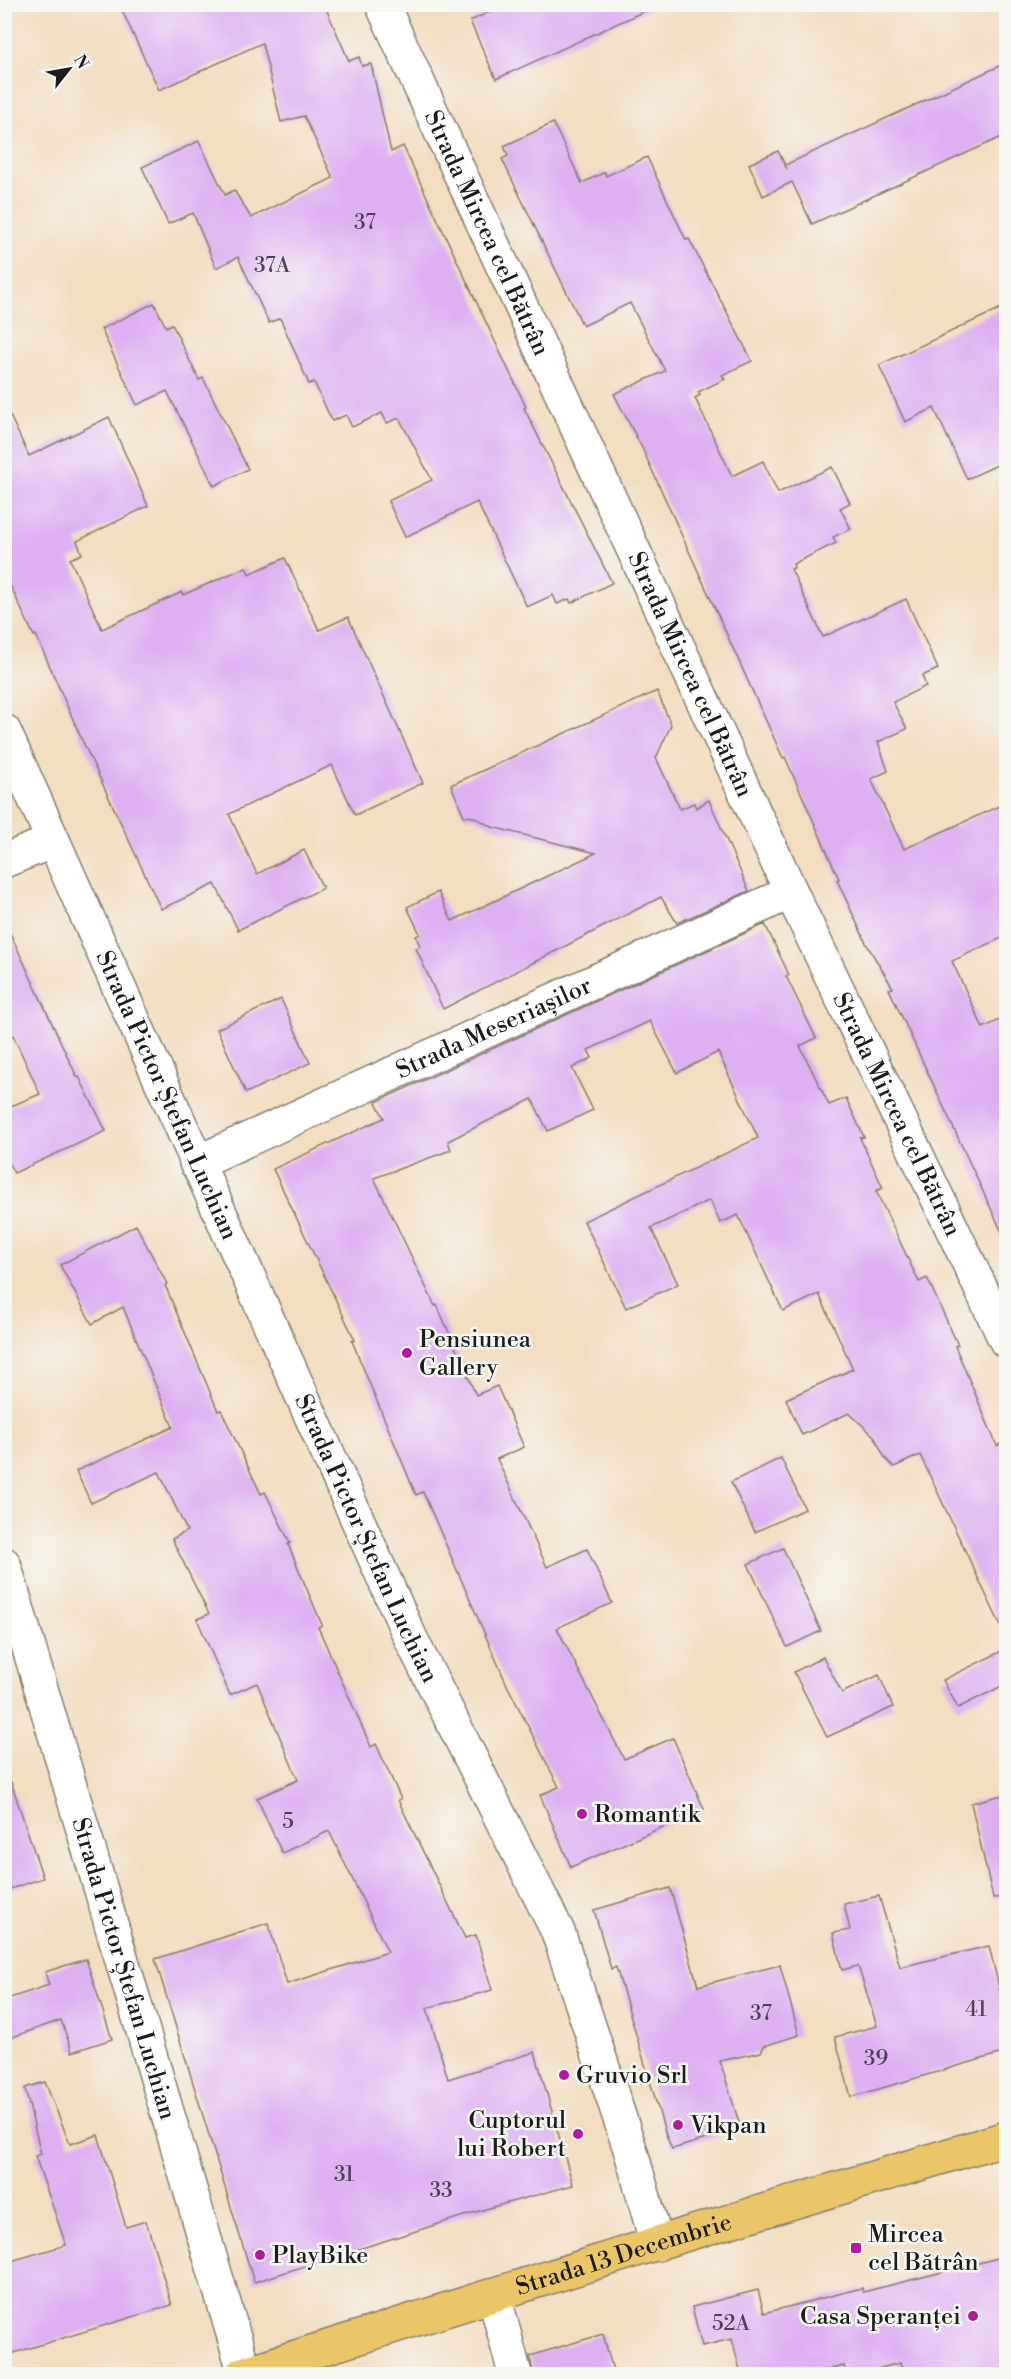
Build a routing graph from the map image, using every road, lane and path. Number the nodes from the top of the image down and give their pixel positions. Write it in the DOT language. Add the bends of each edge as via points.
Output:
graph roads {
  1 [pos="382,4"];
  2 [pos="4,731"];
  3 [pos="52,841"];
  4 [pos="4,861"];
  5 [pos="790,892"];
  6 [pos="196,1163"];
  7 [pos="1006,1341"];
  8 [pos="4,1564"];
  9 [pos="1006,2138"];
  10 [pos="657,2244"];
  11 [pos="494,2295"];
  12 [pos="244,2374"];
  13 [pos="515,2374"];
  1 -- 5 [label="street, Strada Mircea cel Bătrân"];
  2 -- 3 [label="street, Strada Pictor Ștefan Luchian"];
  3 -- 4 [label="street"];
  3 -- 6 [label="street, Strada Pictor Ștefan Luchian"];
  5 -- 6 [label="street, Strada Meseriașilor"];
  5 -- 7 [label="street, Strada Mircea cel Bătrân"];
  6 -- 10 [label="street, Strada Pictor Ștefan Luchian" via="411,1639 558,1932 631,2151"];
  8 -- 12 [label="street, Strada Pictor Ștefan Luchian"];
  9 -- 10 [label="main road, Strada 13 Decembrie"];
  10 -- 11 [label="main road, Strada 13 Decembrie"];
  11 -- 12 [label="main road, Strada 13 Decembrie"];
  11 -- 13 [label="street"];
}
